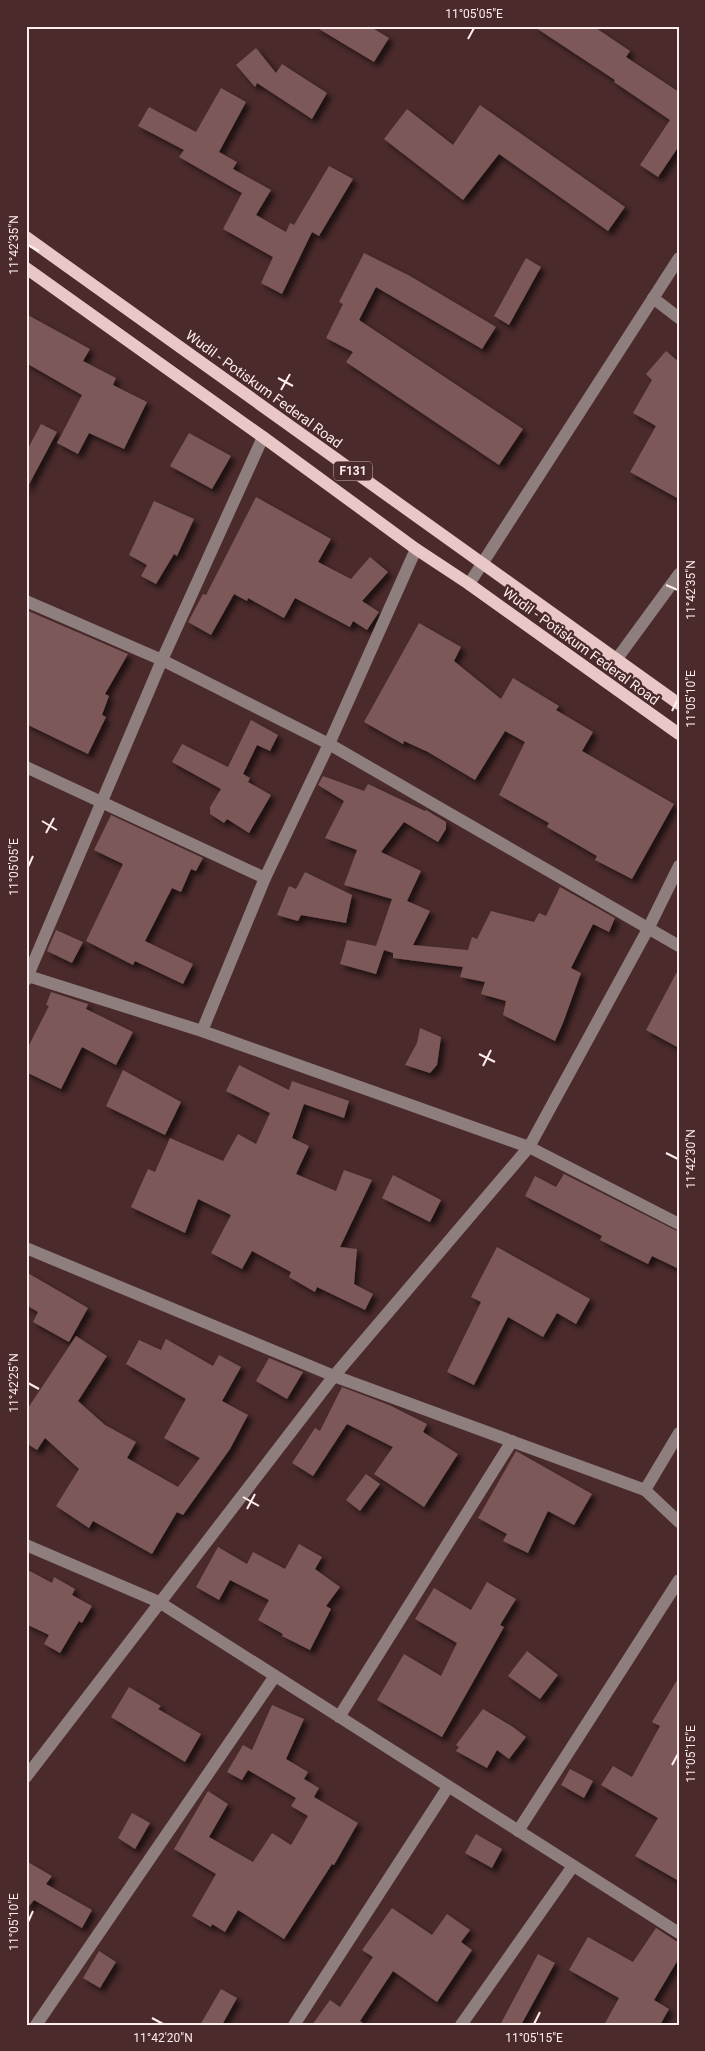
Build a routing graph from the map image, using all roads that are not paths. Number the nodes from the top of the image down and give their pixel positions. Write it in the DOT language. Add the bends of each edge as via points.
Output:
graph roads {
  1 [pos="26,237"];
  2 [pos="679,258"];
  3 [pos="26,268"];
  4 [pos="653,298"];
  5 [pos="679,318"];
  6 [pos="263,437"];
  7 [pos="416,549"];
  8 [pos="482,562"];
  9 [pos="679,574"];
  10 [pos="469,584"];
  11 [pos="26,601"];
  12 [pos="162,660"];
  13 [pos="616,660"];
  14 [pos="679,704"];
  15 [pos="679,734"];
  16 [pos="329,744"];
  17 [pos="26,767"];
  18 [pos="101,802"];
  19 [pos="679,866"];
  20 [pos="265,878"];
  21 [pos="648,929"];
  22 [pos="679,946"];
  23 [pos="27,978"];
  24 [pos="202,1031"];
  25 [pos="528,1147"];
  26 [pos="679,1224"];
  27 [pos="26,1248"];
  28 [pos="334,1376"];
  29 [pos="679,1433"];
  30 [pos="512,1441"];
  31 [pos="645,1490"];
  32 [pos="679,1522"];
  33 [pos="26,1545"];
  34 [pos="679,1580"];
  35 [pos="159,1602"];
  36 [pos="274,1676"];
  37 [pos="339,1717"];
  38 [pos="26,1777"];
  39 [pos="448,1787"];
  40 [pos="518,1831"];
  41 [pos="573,1866"];
  42 [pos="679,1933"];
  43 [pos="36,2025"];
  44 [pos="294,2025"];
  45 [pos="461,2025"];
  1 -- 8 [label="main road, Wudil - Potiskum Federal Road / F131"];
  2 -- 4 [label="street"];
  3 -- 6 [label="main road, Wudil - Potiskum Federal Road / F131"];
  4 -- 5 [label="street"];
  4 -- 8 [label="street"];
  6 -- 7 [label="main road, Wudil - Potiskum Federal Road / F131"];
  6 -- 12 [label="street"];
  7 -- 10 [label="main road, Wudil - Potiskum Federal Road / F131"];
  7 -- 16 [label="street"];
  8 -- 10 [label="street"];
  8 -- 13 [label="main road, Wudil - Potiskum Federal Road / F131"];
  9 -- 13 [label="street"];
  10 -- 15 [label="main road, Wudil - Potiskum Federal Road / F131"];
  11 -- 12 [label="street"];
  12 -- 16 [label="street"];
  12 -- 18 [label="street"];
  13 -- 14 [label="main road, Wudil - Potiskum Federal Road / F131"];
  16 -- 20 [label="street"];
  16 -- 21 [label="street"];
  17 -- 18 [label="street"];
  18 -- 20 [label="street"];
  18 -- 23 [label="street"];
  19 -- 21 [label="street"];
  20 -- 24 [label="street"];
  21 -- 22 [label="street"];
  21 -- 25 [label="street"];
  23 -- 24 [label="street"];
  24 -- 25 [label="street"];
  25 -- 26 [label="street"];
  25 -- 28 [label="street"];
  27 -- 28 [label="street"];
  28 -- 30 [label="street"];
  28 -- 35 [label="street"];
  29 -- 31 [label="street"];
  30 -- 31 [label="street"];
  30 -- 37 [label="street"];
  31 -- 32 [label="street"];
  33 -- 35 [label="street"];
  34 -- 40 [label="street"];
  35 -- 36 [label="street"];
  35 -- 38 [label="street"];
  36 -- 37 [label="street"];
  36 -- 43 [label="street"];
  37 -- 39 [label="street"];
  39 -- 40 [label="street"];
  39 -- 44 [label="street"];
  40 -- 41 [label="street"];
  41 -- 42 [label="street"];
  41 -- 45 [label="street"];
}
